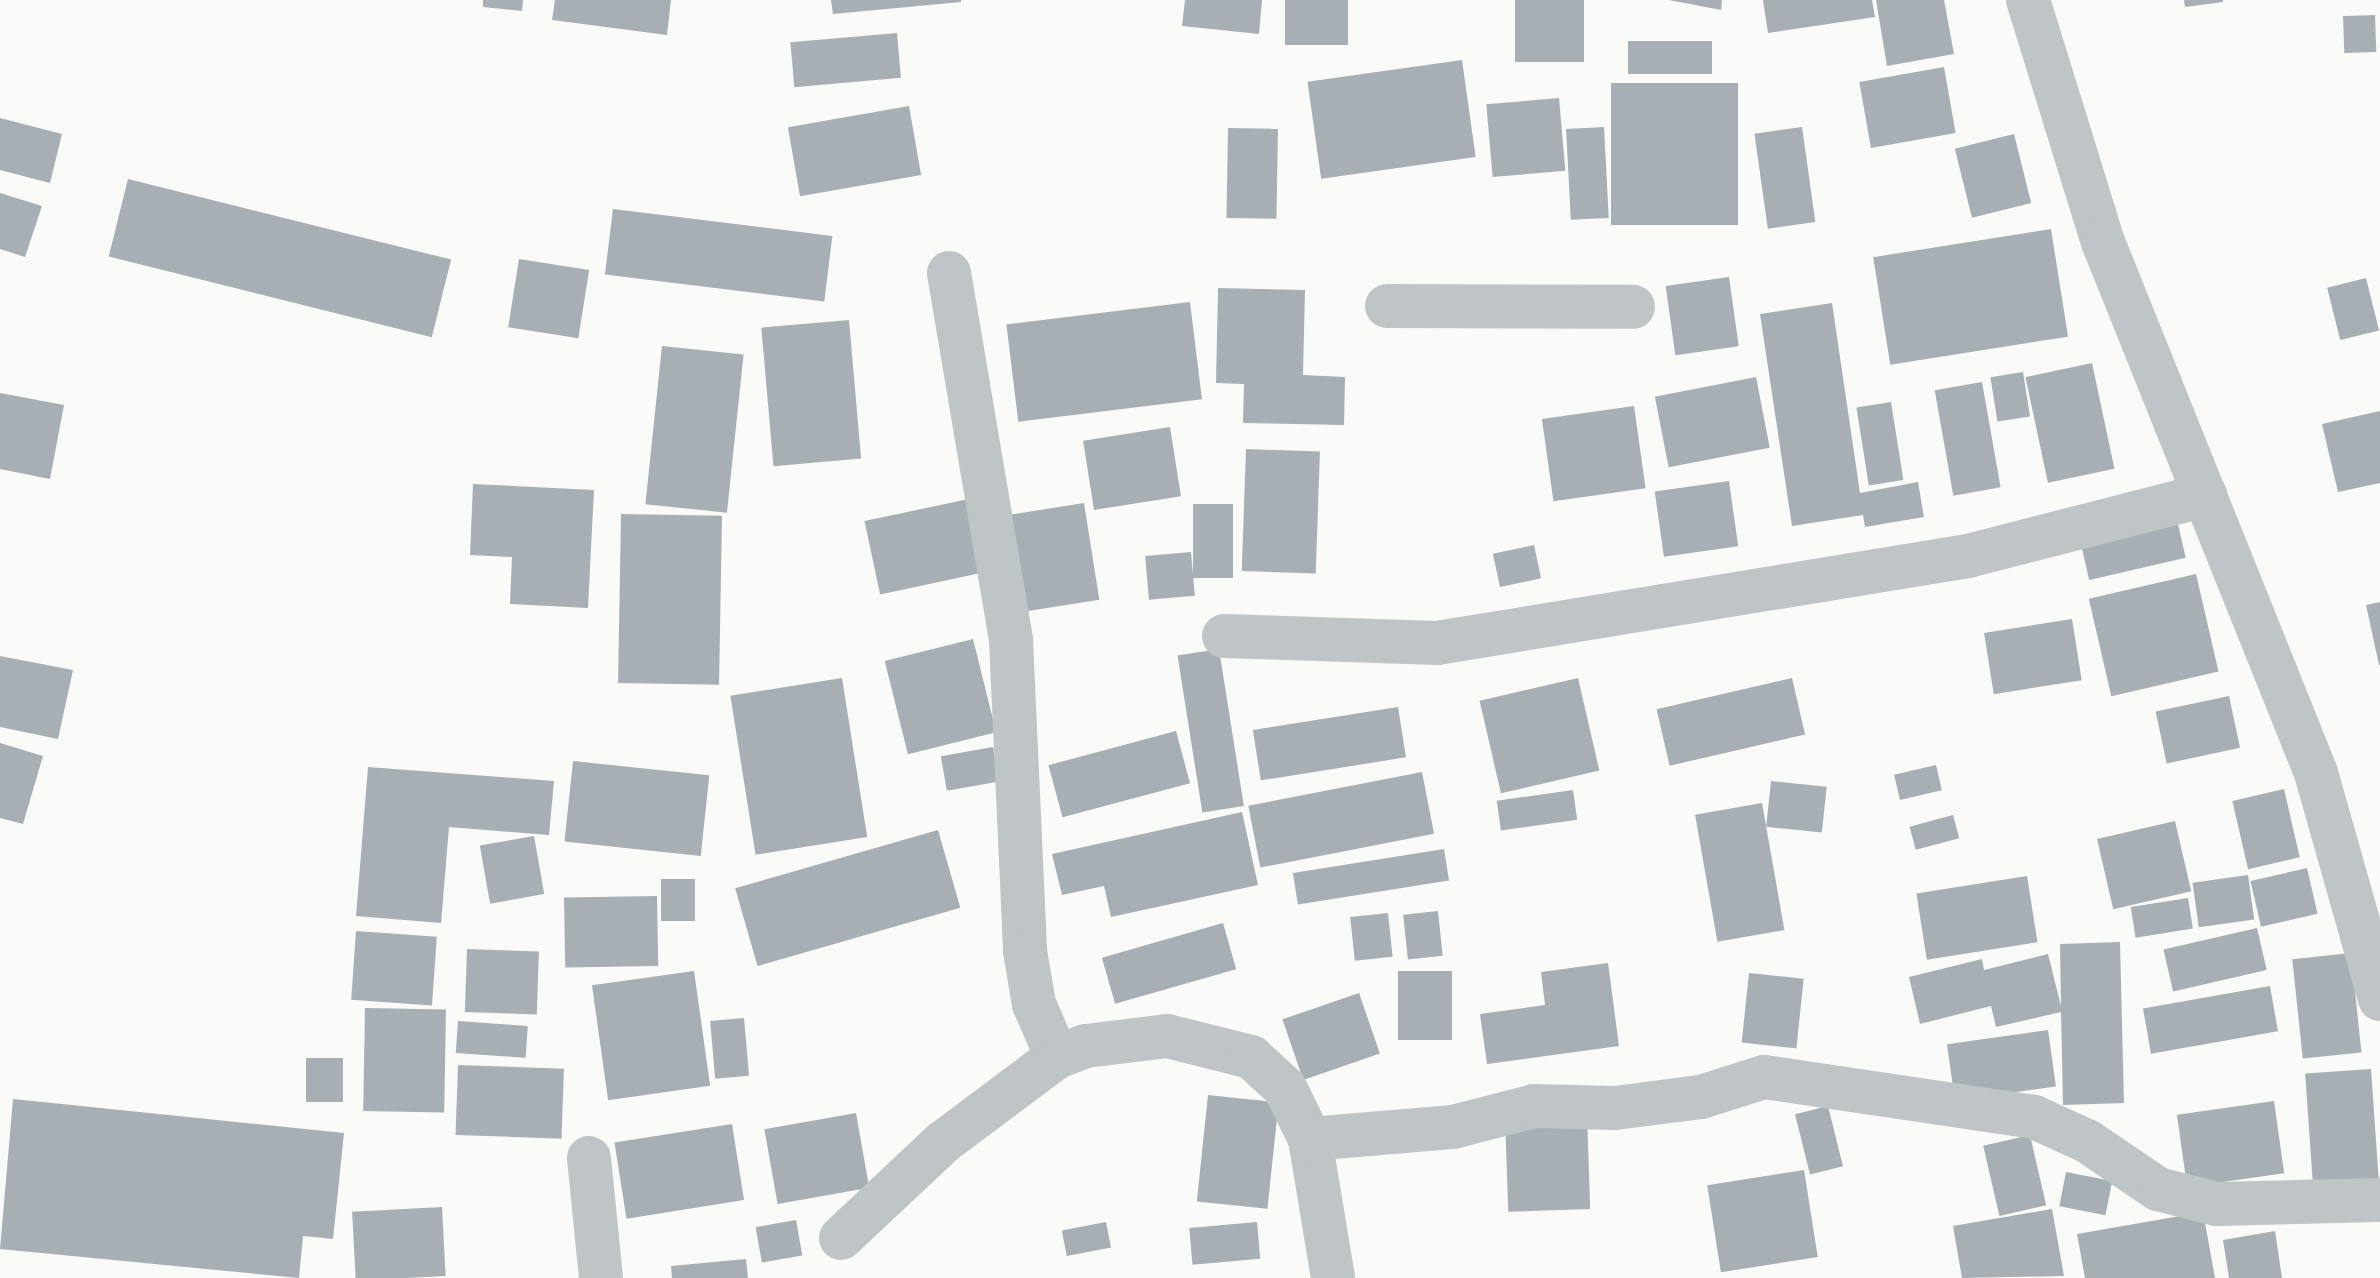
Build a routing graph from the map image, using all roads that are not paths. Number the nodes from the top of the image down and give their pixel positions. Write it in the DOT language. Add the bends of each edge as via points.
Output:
graph roads {
  1 [pos="2028,0"];
  2 [pos="949,273"];
  3 [pos="1387,306"];
  4 [pos="1633,307"];
  5 [pos="2205,495"];
  6 [pos="1224,636"];
  7 [pos="2380,999"];
  8 [pos="1057,1057"];
  9 [pos="1310,1139"];
  10 [pos="589,1158"];
  11 [pos="2380,1200"];
  12 [pos="841,1238"];
  13 [pos="601,1278"];
  14 [pos="1333,1278"];
  1 -- 5 [label="street" via="2103,242"];
  2 -- 8 [label="street" via="1011,640 1025,951 1034,1004"];
  3 -- 4 [label="street"];
  5 -- 6 [label="street" via="1968,556 1437,643"];
  5 -- 7 [label="street" via="2316,773"];
  8 -- 9 [label="street" via="1086,1046 1167,1036 1251,1057 1285,1088"];
  8 -- 12 [label="street" via="942,1143"];
  9 -- 11 [label="street" via="1453,1127 1534,1106 1615,1108 1687,1099 1764,1077 2034,1117 2087,1141 2158,1189 2217,1204"];
  9 -- 14 [label="street"];
  10 -- 13 [label="street"];
}
